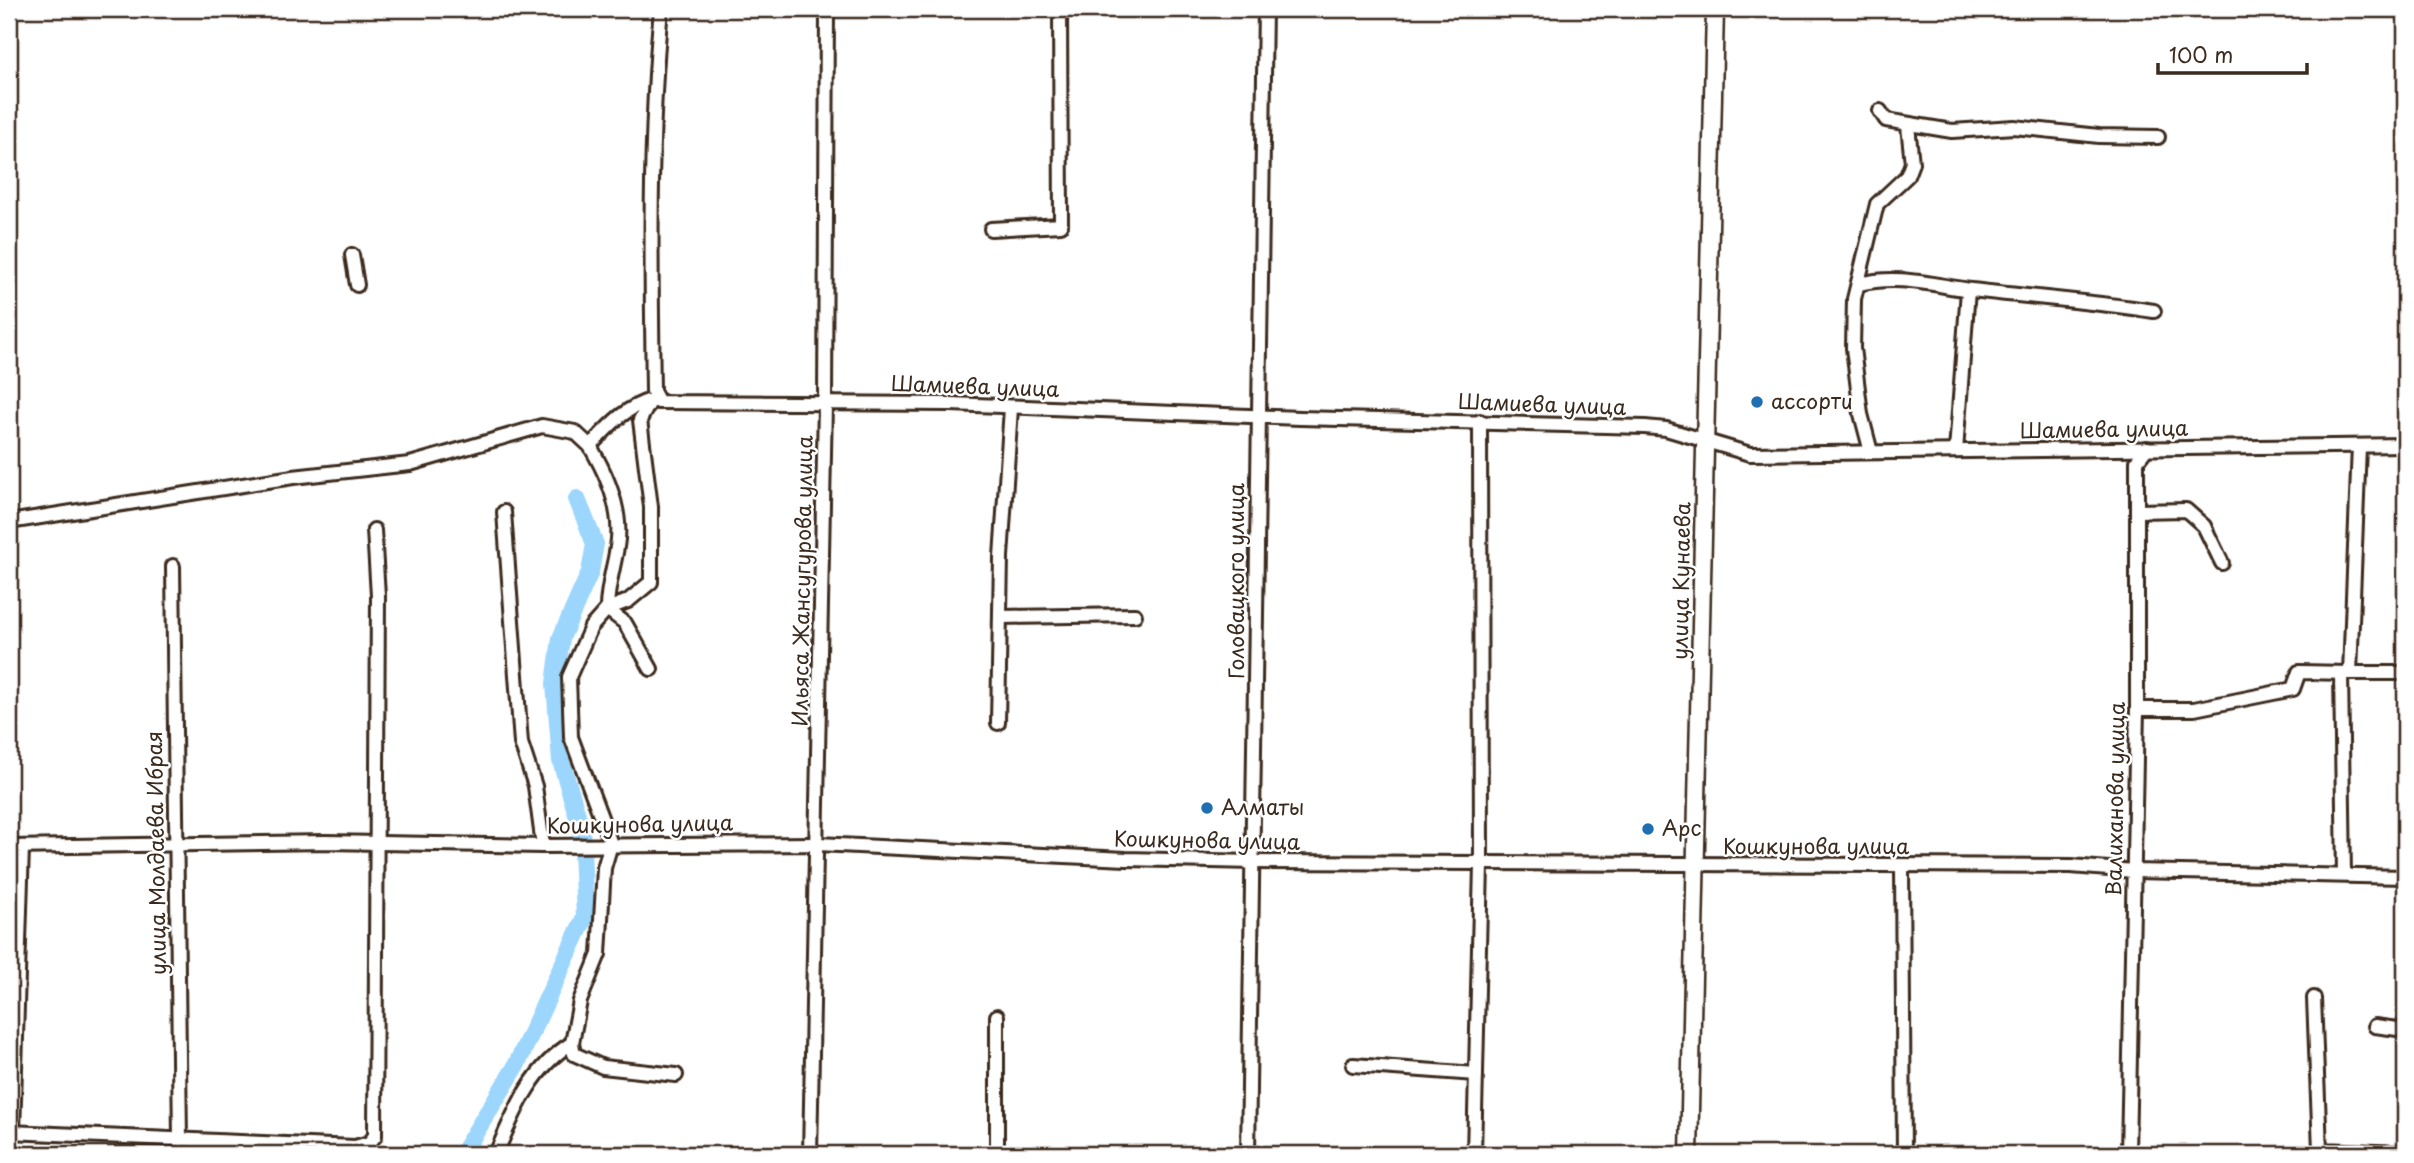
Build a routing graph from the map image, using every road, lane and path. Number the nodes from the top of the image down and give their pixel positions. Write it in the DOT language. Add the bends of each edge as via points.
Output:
graph roads {
  1 [pos="661,9"];
  2 [pos="827,9"];
  3 [pos="1060,9"];
  4 [pos="1265,9"];
  5 [pos="1715,9"];
  6 [pos="1880,111"];
  7 [pos="1908,126"];
  8 [pos="2158,137"];
  9 [pos="991,229"];
  10 [pos="352,255"];
  11 [pos="356,285"];
  12 [pos="1859,285"];
  13 [pos="1968,290"];
  14 [pos="2154,311"];
  15 [pos="655,401"];
  16 [pos="825,404"];
  17 [pos="1011,408"];
  18 [pos="1258,417"];
  19 [pos="1480,421"];
  20 [pos="1705,440"];
  21 [pos="2405,445"];
  22 [pos="590,446"];
  23 [pos="2359,446"];
  24 [pos="2147,448"];
  25 [pos="1956,451"];
  26 [pos="1871,452"];
  27 [pos="2137,511"];
  28 [pos="504,512"];
  29 [pos="9,522"];
  30 [pos="374,530"];
  31 [pos="2222,563"];
  32 [pos="173,566"];
  33 [pos="607,609"];
  34 [pos="1135,615"];
  35 [pos="1000,617"];
  36 [pos="652,669"];
  37 [pos="2346,673"];
  38 [pos="2405,673"];
  39 [pos="2137,709"];
  40 [pos="998,723"];
  41 [pos="378,842"];
  42 [pos="604,844"];
  43 [pos="818,844"];
  44 [pos="176,845"];
  45 [pos="543,846"];
  46 [pos="15,847"];
  47 [pos="1254,862"];
  48 [pos="1481,865"];
  49 [pos="1698,866"];
  50 [pos="1902,867"];
  51 [pos="2134,872"];
  52 [pos="2344,875"];
  53 [pos="2405,877"];
  54 [pos="2314,998"];
  55 [pos="997,1016"];
  56 [pos="2375,1026"];
  57 [pos="2405,1030"];
  58 [pos="572,1043"];
  59 [pos="1353,1065"];
  60 [pos="1476,1074"];
  61 [pos="676,1075"];
  62 [pos="11,1132"];
  63 [pos="180,1140"];
  64 [pos="358,1151"];
  65 [pos="2405,1153"];
  66 [pos="496,1154"];
  67 [pos="810,1154"];
  68 [pos="997,1154"];
  69 [pos="1248,1154"];
  70 [pos="1474,1154"];
  71 [pos="1689,1154"];
  72 [pos="1904,1154"];
  73 [pos="2128,1154"];
  1 -- 15 [label="street" via="651,235"];
  2 -- 16 [label="street, Ильяса Жансугурова улица"];
  3 -- 9 [label="street" via="1061,225"];
  4 -- 18 [label="street, Головацкого улица"];
  5 -- 20 [label="main road, улица Кунаева"];
  6 -- 7 [label="street" via="1886,120"];
  7 -- 8 [label="street" via="1952,131 2014,127"];
  7 -- 12 [label="street" via="1912,163 1907,176 1877,204"];
  10 -- 11 [label="street"];
  12 -- 13 [label="street" via="1880,279 1910,279"];
  12 -- 26 [label="street" via="1854,299 1853,348"];
  13 -- 14 [label="street"];
  13 -- 25 [label="street"];
  15 -- 16 [label="street, Шамиева улица"];
  15 -- 22 [label="street" via="636,404 621,414"];
  15 -- 33 [label="street" via="640,420 651,507 651,582 628,601"];
  16 -- 17 [label="street, Шамиева улица"];
  16 -- 43 [label="street, Ильяса Жансугурова улица"];
  17 -- 18 [label="street, Шамиева улица"];
  17 -- 35 [label="street"];
  18 -- 19 [label="street, Шамиева улица"];
  18 -- 47 [label="street, Головацкого улица"];
  19 -- 20 [label="street, Шамиева улица" via="1645,427"];
  19 -- 48 [label="street"];
  20 -- 26 [label="street, Шамиева улица" via="1750,454"];
  20 -- 49 [label="main road, улица Кунаева"];
  21 -- 23 [label="street, Шамиева улица"];
  22 -- 29 [label="street" via="575,432 542,426 410,464 293,477"];
  22 -- 33 [label="street" via="607,474 619,537"];
  23 -- 24 [label="street, Шамиева улица"];
  23 -- 37 [label="street" via="2359,515"];
  24 -- 25 [label="street, Шамиева улица"];
  24 -- 27 [label="street, Валиханова улица" via="2137,461"];
  25 -- 26 [label="street, Шамиева улица"];
  27 -- 31 [label="street" via="2186,510 2204,526"];
  27 -- 39 [label="street, Валиханова улица"];
  28 -- 45 [label="street" via="520,733 538,800"];
  30 -- 41 [label="street"];
  32 -- 44 [label="street, улица Молдаева Ибрая"];
  33 -- 36 [label="street" via="625,623"];
  33 -- 42 [label="street" via="591,626 578,651 567,699 571,737"];
  34 -- 35 [label="street"];
  35 -- 40 [label="street"];
  37 -- 38 [label="street"];
  37 -- 39 [label="street" via="2299,672 2293,689 2194,709"];
  37 -- 52 [label="street"];
  39 -- 51 [label="street, Валиханова улица"];
  41 -- 44 [label="street, Кошкунова улица"];
  41 -- 45 [label="street, Кошкунова улица"];
  41 -- 64 [label="street" via="377,1127 369,1143"];
  42 -- 43 [label="street, Кошкунова улица"];
  42 -- 45 [label="street, Кошкунова улица"];
  42 -- 58 [label="street" via="599,954 580,1001"];
  43 -- 47 [label="street, Кошкунова улица"];
  43 -- 67 [label="street, Ильяса Жансугурова улица"];
  44 -- 46 [label="street, Кошкунова улица"];
  44 -- 63 [label="street, улица Молдаева Ибрая"];
  46 -- 62 [label="street"];
  47 -- 48 [label="street, Кошкунова улица"];
  47 -- 69 [label="street, Головацкого улица"];
  48 -- 49 [label="street, Кошкунова улица"];
  48 -- 60 [label="street"];
  49 -- 50 [label="street, Кошкунова улица"];
  49 -- 71 [label="main road, улица Кунаева"];
  50 -- 51 [label="street, Кошкунова улица" via="2071,866"];
  50 -- 72 [label="street"];
  51 -- 52 [label="street, Кошкунова улица"];
  51 -- 73 [label="street, Валиханова улица"];
  52 -- 53 [label="street, Кошкунова улица"];
  54 -- 65 [label="street" via="2320,1150"];
  55 -- 68 [label="street"];
  56 -- 57 [label="street"];
  58 -- 61 [label="street" via="574,1054 603,1067"];
  58 -- 66 [label="street" via="554,1054 518,1101"];
  59 -- 60 [label="street"];
  60 -- 70 [label="street"];
  62 -- 63 [label="street"];
  63 -- 64 [label="street"];
}
